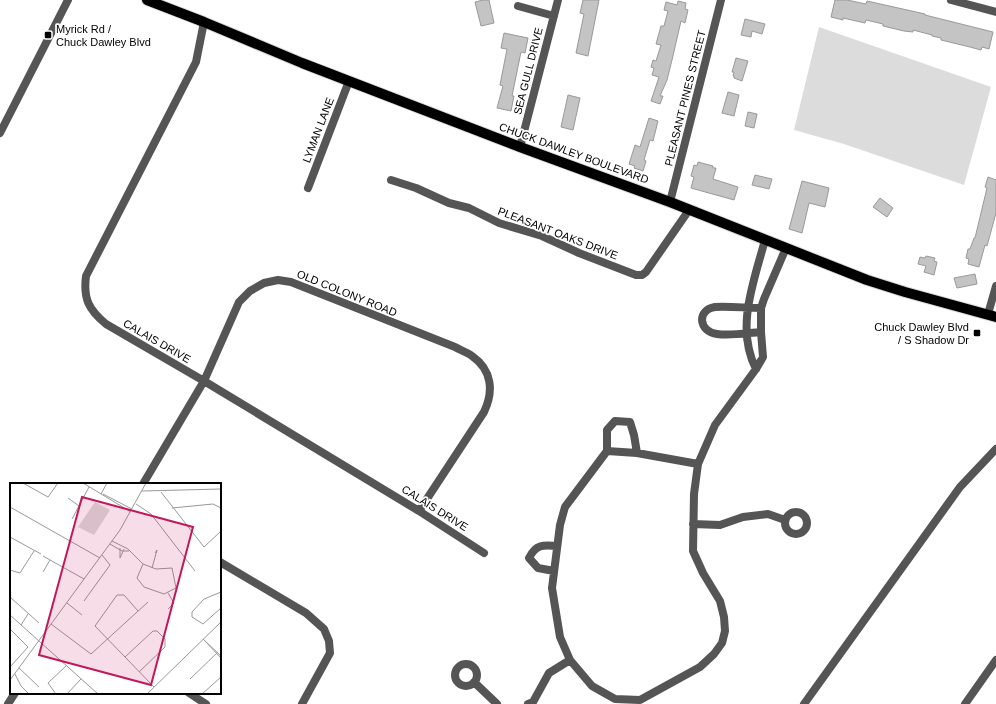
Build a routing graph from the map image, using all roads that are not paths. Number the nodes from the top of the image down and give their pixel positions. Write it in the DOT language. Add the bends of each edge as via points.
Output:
graph roads {
  1 [pos="68,0"];
  2 [pos="147,0"];
  3 [pos="558,0"];
  4 [pos="721,0"];
  5 [pos="956,1"];
  6 [pos="518,6"];
  7 [pos="996,12"];
  8 [pos="554,16"];
  9 [pos="204,22"];
  10 [pos="349,81"];
  11 [pos="0,133"];
  12 [pos="520,147"];
  13 [pos="391,180"];
  14 [pos="308,188"];
  15 [pos="670,202"];
  16 [pos="689,210"];
  17 [pos="765,240"];
  18 [pos="786,248"];
  19 [pos="996,286"];
  20 [pos="748,308"];
  21 [pos="761,308"];
  22 [pos="992,316"];
  23 [pos="761,332"];
  24 [pos="747,333"];
  25 [pos="756,369"];
  26 [pos="204,381"];
  27 [pos="996,449"];
  28 [pos="607,451"];
  29 [pos="637,454"];
  30 [pos="698,464"];
  31 [pos="144,483"];
  32 [pos="420,511"];
  33 [pos="785,520"];
  34 [pos="693,524"];
  35 [pos="557,546"];
  36 [pos="484,553"];
  37 [pos="221,563"];
  38 [pos="554,571"];
  39 [pos="570,660"];
  40 [pos="996,660"];
  41 [pos="474,682"];
  42 [pos="14,694"];
  43 [pos="191,694"];
  44 [pos="640,702"];
  45 [pos="8,704"];
  46 [pos="206,704"];
  47 [pos="302,704"];
  48 [pos="497,704"];
  49 [pos="528,704"];
  50 [pos="804,704"];
  51 [pos="965,704"];
  1 -- 11 [label="street"];
  2 -- 9 [label="main road, CHUCK DAWLEY BOULEVARD"];
  3 -- 8 [label="street, SEA GULL DRIVE"];
  4 -- 15 [label="street, PLEASANT PINES STREET"];
  5 -- 7 [label="street"];
  6 -- 8 [label="street"];
  8 -- 12 [label="street, SEA GULL DRIVE"];
  9 -- 10 [label="main road, CHUCK DAWLEY BOULEVARD"];
  9 -- 26 [label="street, CALAIS DRIVE" via="196,62 86,276 84,289 94,314 106,324"];
  10 -- 12 [label="main road, CHUCK DAWLEY BOULEVARD"];
  10 -- 14 [label="street, LYMAN LANE"];
  12 -- 15 [label="main road, CHUCK DAWLEY BOULEVARD"];
  13 -- 16 [label="street, PLEASANT OAKS DRIVE" via="449,203 469,208 499,223 542,236 579,254 636,275 646,272"];
  15 -- 16 [label="main road, CHUCK DAWLEY BOULEVARD"];
  16 -- 17 [label="main road, CHUCK DAWLEY BOULEVARD"];
  17 -- 18 [label="main road, CHUCK DAWLEY BOULEVARD"];
  17 -- 20 [label="street"];
  18 -- 21 [label="street"];
  18 -- 22 [label="main road, CHUCK DAWLEY BOULEVARD" via="867,280"];
  19 -- 22 [label="street"];
  20 -- 21 [label="street"];
  20 -- 24 [label="street"];
  20 -- 24 [label="street" via="714,307 707,310 702,320 709,332"];
  21 -- 23 [label="street"];
  23 -- 24 [label="street"];
  23 -- 25 [label="street" via="763,357"];
  24 -- 25 [label="street" via="750,357"];
  25 -- 30 [label="street" via="715,424"];
  26 -- 31 [label="street, OLD COLONY ROAD"];
  26 -- 32 [label="street, CALAIS DRIVE"];
  26 -- 32 [label="street, OLD COLONY ROAD" via="239,302 250,291 264,283 278,280 291,282 471,354 481,363 488,376 491,389 489,401"];
  27 -- 50 [label="street" via="960,487"];
  28 -- 29 [label="street"];
  28 -- 29 [label="street" via="607,430 615,421 630,422"];
  28 -- 35 [label="street" via="565,507"];
  29 -- 30 [label="street"];
  30 -- 34 [label="street"];
  32 -- 36 [label="street, CALAIS DRIVE"];
  33 -- 34 [label="street" via="768,514 720,525"];
  34 -- 44 [label="street" via="693,551 702,573 720,601 724,617 725,631 722,643 700,668"];
  35 -- 38 [label="street"];
  35 -- 38 [label="street" via="542,545 533,549 528,558 538,568"];
  37 -- 47 [label="street" via="306,613 324,629 330,652"];
  38 -- 39 [label="street" via="552,588 556,615 560,637"];
  39 -- 44 [label="street" via="592,686 615,699"];
  39 -- 49 [label="street" via="549,673 532,702"];
  40 -- 51 [label="street"];
  41 -- 48 [label="street"];
  42 -- 45 [label="street"];
  43 -- 46 [label="street"];
}
